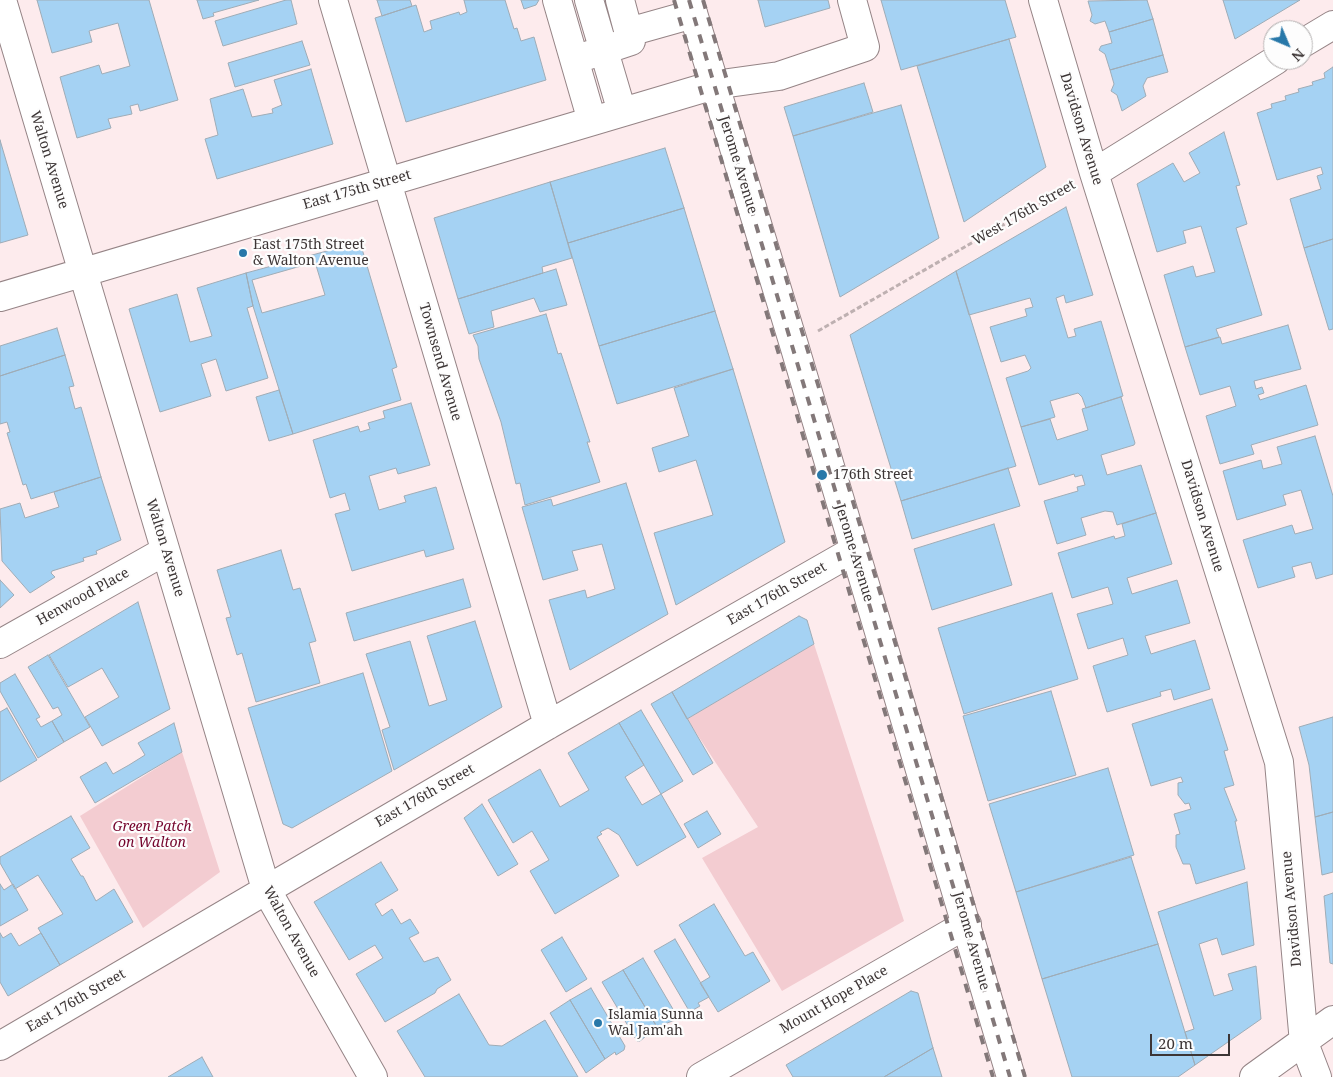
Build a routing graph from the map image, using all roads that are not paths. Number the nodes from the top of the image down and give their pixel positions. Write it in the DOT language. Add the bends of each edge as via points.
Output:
graph roads {
  1 [pos="2,0"];
  2 [pos="332,0"];
  3 [pos="557,0"];
  4 [pos="589,0"];
  5 [pos="620,0"];
  6 [pos="852,0"];
  7 [pos="1043,0"];
  8 [pos="691,7"];
  9 [pos="1333,25"];
  10 [pos="629,32"];
  11 [pos="1313,37"];
  12 [pos="603,50"];
  13 [pos="574,60"];
  14 [pos="1263,68"];
  15 [pos="714,85"];
  16 [pos="622,112"];
  17 [pos="592,121"];
  18 [pos="1094,173"];
  19 [pos="387,181"];
  20 [pos="82,272"];
  21 [pos="0,297"];
  22 [pos="166,551"];
  23 [pos="853,551"];
  24 [pos="0,644"];
  25 [pos="548,725"];
  26 [pos="266,889"];
  27 [pos="967,924"];
  28 [pos="1333,1020"];
  29 [pos="1304,1043"];
  30 [pos="0,1046"];
  31 [pos="373,1077"];
  32 [pos="701,1077"];
  33 [pos="1012,1077"];
  34 [pos="1254,1077"];
  35 [pos="1317,1077"];
  1 -- 20 [label="street, Walton Avenue"];
  2 -- 19 [label="street, Townsend Avenue"];
  3 -- 13 [label="street"];
  4 -- 12 [label="street"];
  5 -- 10 [label="street"];
  6 -- 15 [label="street, East 175th Street" via="865,47 779,76"];
  7 -- 18 [label="street, Davidson Avenue"];
  8 -- 10 [label="street"];
  8 -- 15 [label="street, Jerome Avenue"];
  9 -- 11 [label="street"];
  10 -- 12 [label="street" via="632,41"];
  12 -- 13 [label="street"];
  12 -- 16 [label="street"];
  13 -- 17 [label="street"];
  14 -- 18 [label="street"];
  15 -- 16 [label="street, East 175th Street"];
  15 -- 23 [label="street, Jerome Avenue"];
  16 -- 17 [label="street, East 175th Street"];
  17 -- 19 [label="street, East 175th Street"];
  18 -- 29 [label="street, Davidson Avenue" via="1279,762"];
  19 -- 20 [label="street, East 175th Street"];
  19 -- 25 [label="street, Townsend Avenue"];
  20 -- 21 [label="street, East 175th Street"];
  20 -- 22 [label="street, Walton Avenue"];
  22 -- 24 [label="street, Henwood Place"];
  22 -- 26 [label="street, Walton Avenue"];
  23 -- 25 [label="street, East 176th Street"];
  23 -- 27 [label="street, Jerome Avenue"];
  25 -- 26 [label="street, East 176th Street"];
  26 -- 30 [label="street, East 176th Street"];
  26 -- 31 [label="street, Walton Avenue"];
  27 -- 32 [label="street, Mount Hope Place"];
  27 -- 33 [label="street, Jerome Avenue"];
  28 -- 29 [label="street"];
  29 -- 34 [label="street"];
  29 -- 35 [label="street, Davidson Avenue"];
}
